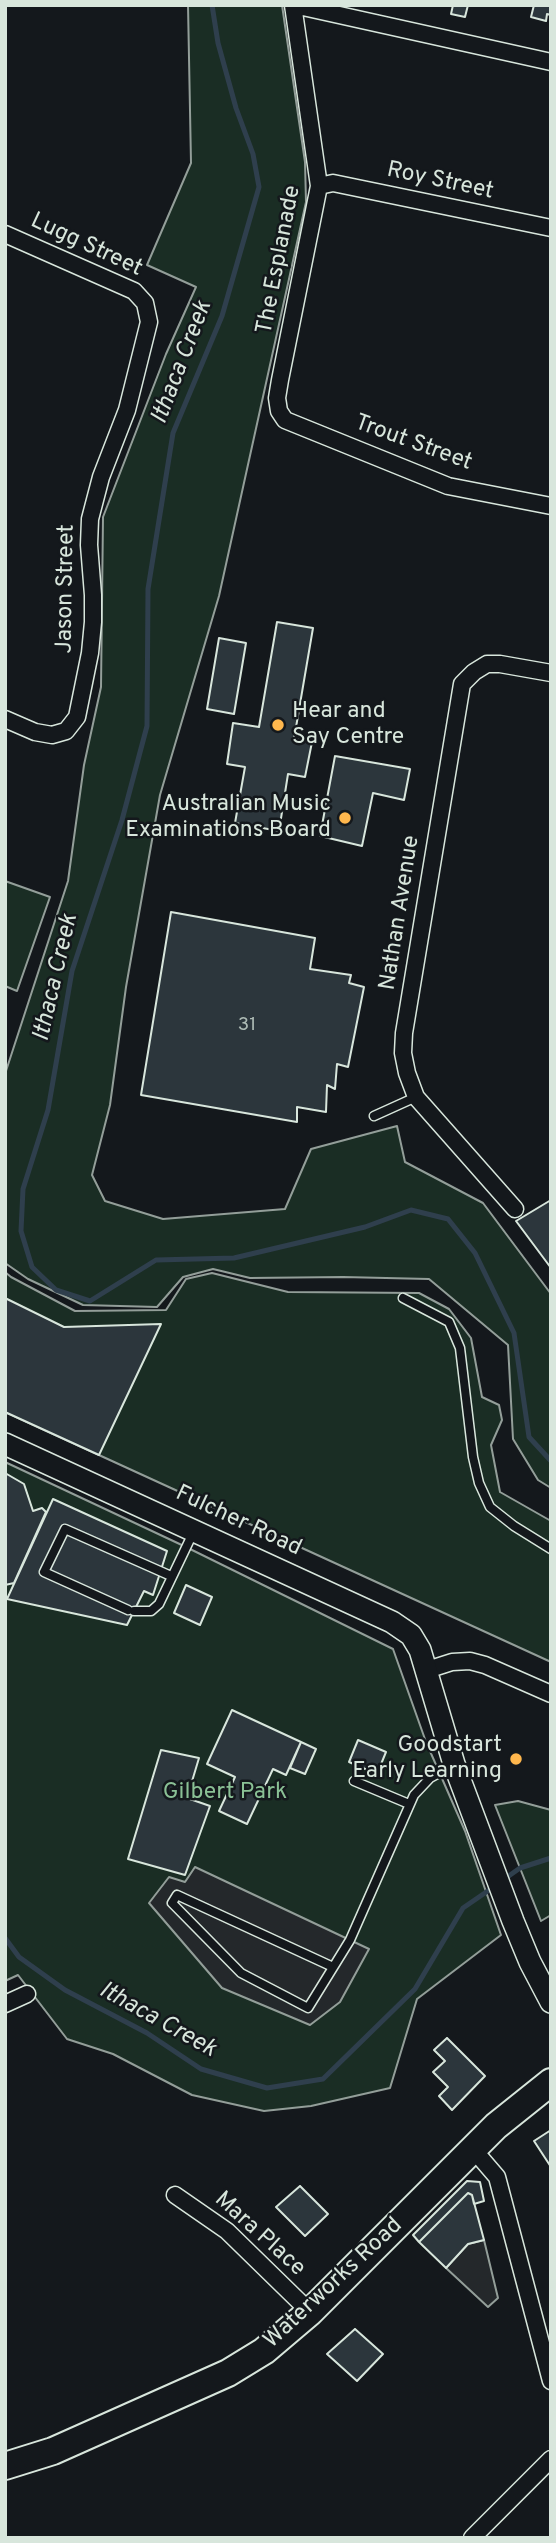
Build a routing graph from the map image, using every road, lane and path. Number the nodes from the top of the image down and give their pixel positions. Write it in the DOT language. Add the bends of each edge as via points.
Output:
graph roads {
  1 [pos="293,5"];
  2 [pos="551,62"];
  3 [pos="320,186"];
  4 [pos="551,228"];
  5 [pos="5,234"];
  6 [pos="145,303"];
  7 [pos="278,398"];
  8 [pos="551,506"];
  9 [pos="551,673"];
  10 [pos="5,719"];
  11 [pos="416,1097"];
  12 [pos="374,1116"];
  13 [pos="515,1209"];
  14 [pos="403,1298"];
  15 [pos="5,1444"];
  16 [pos="194,1531"];
  17 [pos="551,1549"];
  18 [pos="171,1576"];
  19 [pos="427,1670"];
  20 [pos="551,1694"];
  21 [pos="454,1764"];
  22 [pos="354,1781"];
  23 [pos="409,1804"];
  24 [pos="333,1967"];
  25 [pos="27,1994"];
  26 [pos="551,2002"];
  27 [pos="5,2004"];
  28 [pos="551,2082"];
  29 [pos="473,2149"];
  30 [pos="175,2194"];
  31 [pos="310,2312"];
  32 [pos="551,2381"];
  33 [pos="551,2459"];
  34 [pos="5,2466"];
  35 [pos="472,2538"];
  1 -- 2 [label="street"];
  1 -- 3 [label="street, The Esplanade"];
  3 -- 4 [label="street, Roy Street" via="333,183"];
  3 -- 7 [label="street, The Esplanade"];
  5 -- 6 [label="street, Lugg Street" via="127,288"];
  6 -- 10 [label="street, Jason Street" via="149,322 141,358 90,519 93,622 77,717 66,731 52,735"];
  7 -- 8 [label="street, Trout Street" via="285,420 447,486"];
  9 -- 11 [label="street, Nathan Avenue" via="487,664 463,684 404,1033 403,1053"];
  11 -- 12 [label="lane"];
  11 -- 13 [label="street, Nathan Avenue"];
  14 -- 17 [label="lane" via="449,1322 460,1348 472,1457 490,1507"];
  15 -- 16 [label="street, Fulcher Road"];
  16 -- 18 [label="lane"];
  16 -- 19 [label="street, Fulcher Road" via="398,1625 416,1642"];
  18 -- 18 [label="lane" via="65,1529 44,1572 131,1611 148,1612 155,1608"];
  19 -- 20 [label="street" via="470,1661"];
  19 -- 21 [label="street, Fulcher Road"];
  21 -- 23 [label="lane" via="420,1786"];
  21 -- 26 [label="street, Fulcher Road" via="513,1921"];
  22 -- 23 [label="lane"];
  23 -- 24 [label="lane" via="350,1940"];
  24 -- 24 [label="lane" via="308,2008 241,1973 172,1903 177,1895"];
  25 -- 27 [label="street"];
  28 -- 29 [label="main road, Waterworks Road"];
  29 -- 31 [label="main road, Waterworks Road"];
  29 -- 32 [label="street" via="496,2177"];
  30 -- 31 [label="street, Mara Place" via="227,2231"];
  31 -- 34 [label="main road, Waterworks Road" via="279,2340 228,2374 53,2451"];
  33 -- 35 [label="street"];
}
